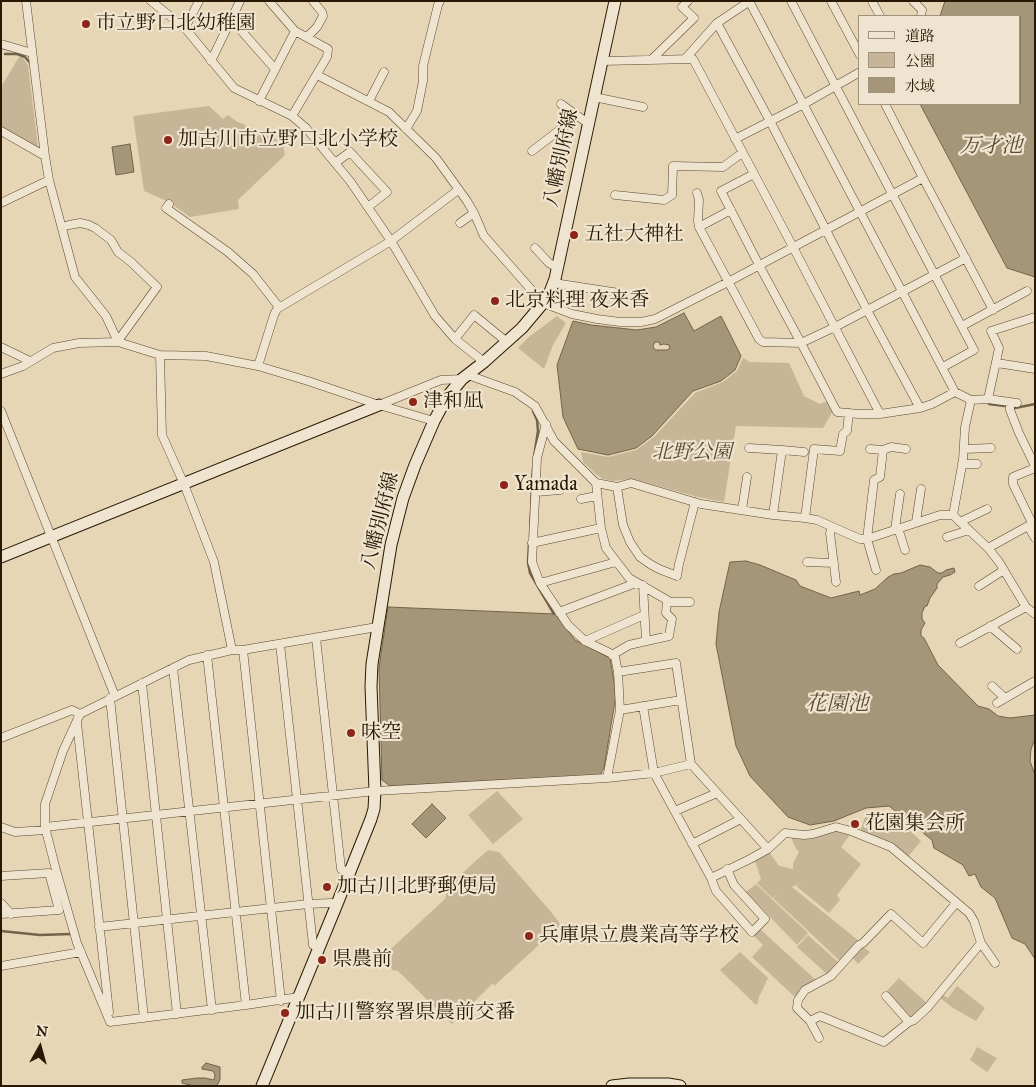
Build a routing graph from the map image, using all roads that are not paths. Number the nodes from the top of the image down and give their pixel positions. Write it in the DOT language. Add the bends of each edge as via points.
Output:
graph roads {
  1 [pos="26,1"];
  2 [pos="198,1"];
  3 [pos="240,1"];
  4 [pos="269,1"];
  5 [pos="313,1"];
  6 [pos="440,1"];
  7 [pos="615,1"];
  8 [pos="688,1"];
  9 [pos="750,1"];
  10 [pos="791,1"];
  11 [pos="831,1"];
  12 [pos="872,1"];
  13 [pos="913,1"];
  14 [pos="152,2"];
  15 [pos="879,15"];
  16 [pos="921,15"];
  17 [pos="231,19"];
  18 [pos="717,22"];
  19 [pos="185,28"];
  20 [pos="295,31"];
  21 [pos="307,38"];
  22 [pos="2,47"];
  23 [pos="858,51"];
  24 [pos="32,53"];
  25 [pos="685,59"];
  26 [pos="651,60"];
  27 [pos="211,61"];
  28 [pos="602,61"];
  29 [pos="275,70"];
  30 [pos="384,72"];
  31 [pos="858,73"];
  32 [pos="317,75"];
  33 [pos="835,86"];
  34 [pos="594,97"];
  35 [pos="259,101"];
  36 [pos="369,101"];
  37 [pos="561,104"];
  38 [pos="804,104"];
  39 [pos="886,105"];
  40 [pos="643,107"];
  41 [pos="576,114"];
  42 [pos="292,116"];
  43 [pos="770,121"];
  44 [pos="589,124"];
  45 [pos="406,129"];
  46 [pos="1,131"];
  47 [pos="735,139"];
  48 [pos="532,151"];
  49 [pos="742,153"];
  50 [pos="45,156"];
  51 [pos="335,163"];
  52 [pos="754,174"];
  53 [pos="923,178"];
  54 [pos="49,180"];
  55 [pos="458,190"];
  56 [pos="697,193"];
  57 [pos="615,195"];
  58 [pos="892,195"];
  59 [pos="1,203"];
  60 [pos="169,204"];
  61 [pos="368,208"];
  62 [pos="731,210"];
  63 [pos="861,211"];
  64 [pos="474,213"];
  65 [pos="460,223"];
  66 [pos="699,227"];
  67 [pos="62,228"];
  68 [pos="826,229"];
  69 [pos="391,241"];
  70 [pos="793,247"];
  71 [pos="535,248"];
  72 [pos="966,258"];
  73 [pos="759,265"];
  74 [pos="558,268"];
  75 [pos="934,274"];
  76 [pos="728,282"];
  77 [pos="554,283"];
  78 [pos="903,291"];
  79 [pos="1027,291"];
  80 [pos="619,293"];
  81 [pos="543,303"];
  82 [pos="279,307"];
  83 [pos="868,310"];
  84 [pos="993,310"];
  85 [pos="1035,317"];
  86 [pos="962,326"];
  87 [pos="834,327"];
  88 [pos="455,339"];
  89 [pos="118,342"];
  90 [pos="507,342"];
  91 [pos="801,343"];
  92 [pos="1,347"];
  93 [pos="160,355"];
  94 [pos="30,361"];
  95 [pos="484,362"];
  96 [pos="997,363"];
  97 [pos="258,366"];
  98 [pos="943,367"];
  99 [pos="1035,369"];
  100 [pos="1,374"];
  101 [pos="465,377"];
  102 [pos="955,392"];
  103 [pos="988,399"];
  104 [pos="972,400"];
  105 [pos="379,405"];
  106 [pos="920,408"];
  107 [pos="1,411"];
  108 [pos="850,413"];
  109 [pos="880,414"];
  110 [pos="434,421"];
  111 [pos="546,424"];
  112 [pos="749,448"];
  113 [pos="991,448"];
  114 [pos="801,449"];
  115 [pos="870,449"];
  116 [pos="906,449"];
  117 [pos="964,449"];
  118 [pos="782,450"];
  119 [pos="882,450"];
  120 [pos="962,464"];
  121 [pos="977,464"];
  122 [pos="1035,467"];
  123 [pos="748,477"];
  124 [pos="596,483"];
  125 [pos="184,484"];
  126 [pos="617,487"];
  127 [pos="921,488"];
  128 [pos="560,490"];
  129 [pos="536,492"];
  130 [pos="900,494"];
  131 [pos="597,496"];
  132 [pos="581,498"];
  133 [pos="696,502"];
  134 [pos="987,509"];
  135 [pos="742,510"];
  136 [pos="773,515"];
  137 [pos="953,515"];
  138 [pos="805,518"];
  139 [pos="916,522"];
  140 [pos="960,522"];
  141 [pos="1032,525"];
  142 [pos="832,527"];
  143 [pos="601,528"];
  144 [pos="896,529"];
  145 [pos="969,530"];
  146 [pos="52,537"];
  147 [pos="947,537"];
  148 [pos="1035,538"];
  149 [pos="867,539"];
  150 [pos="532,543"];
  151 [pos="988,548"];
  152 [pos="905,550"];
  153 [pos="1,557"];
  154 [pos="616,562"];
  155 [pos="807,562"];
  156 [pos="834,564"];
  157 [pos="876,570"];
  158 [pos="1004,570"];
  159 [pos="836,582"];
  160 [pos="540,583"];
  161 [pos="639,584"];
  162 [pos="979,586"];
  163 [pos="667,600"];
  164 [pos="690,602"];
  165 [pos="1026,607"];
  166 [pos="559,612"];
  167 [pos="1035,614"];
  168 [pos="644,615"];
  169 [pos="990,626"];
  170 [pos="377,627"];
  171 [pos="316,638"];
  172 [pos="585,641"];
  173 [pos="646,641"];
  174 [pos="960,643"];
  175 [pos="280,644"];
  176 [pos="1017,649"];
  177 [pos="232,650"];
  178 [pos="244,650"];
  179 [pos="207,655"];
  180 [pos="612,655"];
  181 [pos="173,668"];
  182 [pos="618,672"];
  183 [pos="1035,681"];
  184 [pos="142,683"];
  185 [pos="992,686"];
  186 [pos="113,697"];
  187 [pos="1005,698"];
  188 [pos="682,700"];
  189 [pos="997,703"];
  190 [pos="643,706"];
  191 [pos="620,710"];
  192 [pos="78,718"];
  193 [pos="1,738"];
  194 [pos="692,764"];
  195 [pos="654,772"];
  196 [pos="607,778"];
  197 [pos="375,791"];
  198 [pos="717,793"];
  199 [pos="333,796"];
  200 [pos="296,800"];
  201 [pos="260,804"];
  202 [pos="224,808"];
  203 [pos="675,810"];
  204 [pos="189,812"];
  205 [pos="156,815"];
  206 [pos="122,819"];
  207 [pos="741,819"];
  208 [pos="87,822"];
  209 [pos="1,827"];
  210 [pos="45,828"];
  211 [pos="692,844"];
  212 [pos="768,849"];
  213 [pos="727,870"];
  214 [pos="349,872"];
  215 [pos="1,876"];
  216 [pos="711,878"];
  217 [pos="1,903"];
  218 [pos="956,903"];
  219 [pos="308,904"];
  220 [pos="337,904"];
  221 [pos="271,909"];
  222 [pos="236,912"];
  223 [pos="1,914"];
  224 [pos="11,914"];
  225 [pos="201,916"];
  226 [pos="167,920"];
  227 [pos="133,923"];
  228 [pos="99,927"];
  229 [pos="981,943"];
  230 [pos="319,948"];
  231 [pos="80,952"];
  232 [pos="995,963"];
  233 [pos="1,966"];
  234 [pos="886,996"];
  235 [pos="299,997"];
  236 [pos="281,1001"];
  237 [pos="246,1005"];
  238 [pos="212,1010"];
  239 [pos="177,1014"];
  240 [pos="144,1018"];
  241 [pos="810,1021"];
  242 [pos="110,1022"];
  243 [pos="909,1022"];
  244 [pos="819,1038"];
  245 [pos="262,1086"];
  246 [pos="612,1086"];
  247 [pos="680,1086"];
  1 -- 24 [label="street"];
  2 -- 19 [label="street"];
  3 -- 17 [label="street"];
  4 -- 20 [label="street"];
  5 -- 21 [label="street" via="323,16"];
  6 -- 45 [label="street" via="423,66 417,111"];
  7 -- 28 [label="main road, 八幡別府線"];
  8 -- 26 [label="street" via="682,7 697,16"];
  9 -- 18 [label="street"];
  9 -- 38 [label="street"];
  10 -- 33 [label="street"];
  11 -- 23 [label="street"];
  12 -- 15 [label="street"];
  13 -- 16 [label="street" via="922,10"];
  14 -- 19 [label="street"];
  17 -- 27 [label="street"];
  17 -- 29 [label="street"];
  18 -- 25 [label="street"];
  18 -- 43 [label="street"];
  19 -- 27 [label="street"];
  20 -- 21 [label="street"];
  20 -- 29 [label="street"];
  21 -- 32 [label="street" via="328,49"];
  22 -- 24 [label="street"];
  24 -- 50 [label="street"];
  25 -- 26 [label="street"];
  25 -- 47 [label="street" via="693,59"];
  26 -- 28 [label="street"];
  27 -- 35 [label="street" via="234,88"];
  28 -- 34 [label="main road, 八幡別府線"];
  29 -- 35 [label="street"];
  30 -- 36 [label="street"];
  31 -- 33 [label="street"];
  32 -- 36 [label="street"];
  32 -- 42 [label="street"];
  33 -- 38 [label="street"];
  33 -- 58 [label="street"];
  34 -- 40 [label="street"];
  34 -- 44 [label="main road, 八幡別府線"];
  35 -- 42 [label="street"];
  36 -- 45 [label="street" via="389,112"];
  37 -- 41 [label="street"];
  38 -- 43 [label="street"];
  38 -- 63 [label="street"];
  39 -- 53 [label="street"];
  41 -- 44 [label="street"];
  41 -- 48 [label="street" via="574,119"];
  42 -- 51 [label="street"];
  43 -- 47 [label="street"];
  43 -- 68 [label="street"];
  44 -- 74 [label="main road, 八幡別府線"];
  45 -- 55 [label="street" via="436,158"];
  46 -- 50 [label="street"];
  47 -- 49 [label="street"];
  49 -- 52 [label="street"];
  49 -- 57 [label="street" via="723,167 673,166 672,194 664,200 635,201"];
  50 -- 54 [label="street"];
  51 -- 61 [label="street"];
  51 -- 61 [label="street" via="350,152 387,192"];
  52 -- 62 [label="street" via="722,191"];
  52 -- 70 [label="street"];
  53 -- 58 [label="street"];
  53 -- 72 [label="street"];
  54 -- 59 [label="street"];
  54 -- 67 [label="street"];
  55 -- 64 [label="street"];
  55 -- 69 [label="street"];
  56 -- 66 [label="street"];
  58 -- 63 [label="street"];
  58 -- 75 [label="street"];
  60 -- 82 [label="street" via="166,208 253,274"];
  61 -- 69 [label="street"];
  62 -- 66 [label="street"];
  62 -- 73 [label="street"];
  63 -- 68 [label="street"];
  63 -- 78 [label="street"];
  64 -- 65 [label="street"];
  64 -- 81 [label="street" via="484,236"];
  66 -- 76 [label="street"];
  67 -- 89 [label="street" via="75,277 106,316"];
  67 -- 89 [label="street" via="80,223 95,228 157,287"];
  68 -- 70 [label="street"];
  68 -- 83 [label="street"];
  69 -- 82 [label="street"];
  69 -- 88 [label="street" via="435,316"];
  70 -- 73 [label="street"];
  70 -- 87 [label="street"];
  71 -- 74 [label="street"];
  72 -- 75 [label="street"];
  72 -- 84 [label="street"];
  73 -- 76 [label="street"];
  73 -- 91 [label="street"];
  74 -- 77 [label="main road, 八幡別府線"];
  75 -- 78 [label="street"];
  75 -- 86 [label="street"];
  76 -- 81 [label="street" via="655,319 641,322 597,320"];
  76 -- 91 [label="street" via="762,342"];
  77 -- 80 [label="street"];
  77 -- 81 [label="main road, 八幡別府線"];
  78 -- 83 [label="street"];
  78 -- 98 [label="street"];
  79 -- 84 [label="street"];
  81 -- 90 [label="main road, 八幡別府線"];
  82 -- 97 [label="street"];
  83 -- 87 [label="street"];
  83 -- 106 [label="street"];
  84 -- 86 [label="street"];
  85 -- 96 [label="street" via="991,331 999,348"];
  86 -- 98 [label="street" via="974,350"];
  87 -- 91 [label="street"];
  87 -- 109 [label="street"];
  88 -- 90 [label="street" via="474,316"];
  88 -- 95 [label="street"];
  89 -- 93 [label="street"];
  89 -- 94 [label="street" via="79,343 53,348"];
  90 -- 95 [label="main road, 八幡別府線"];
  91 -- 108 [label="street" via="837,412"];
  92 -- 94 [label="street"];
  93 -- 97 [label="street" via="206,356"];
  93 -- 125 [label="street" via="162,435"];
  94 -- 100 [label="street"];
  95 -- 101 [label="main road, 八幡別府線"];
  96 -- 99 [label="street"];
  96 -- 103 [label="street"];
  97 -- 105 [label="street"];
  98 -- 102 [label="street"];
  101 -- 105 [label="street" via="441,380"];
  101 -- 110 [label="main road, 八幡別府線" via="447,398"];
  101 -- 111 [label="street" via="515,392 535,406"];
  102 -- 104 [label="street"];
  102 -- 106 [label="street"];
  103 -- 104 [label="street"];
  103 -- 122 [label="street" via="1014,403 1010,410 1015,435"];
  104 -- 117 [label="street" via="965,427"];
  105 -- 110 [label="street"];
  105 -- 125 [label="main road"];
  106 -- 109 [label="street"];
  107 -- 146 [label="street"];
  108 -- 109 [label="street"];
  108 -- 138 [label="street" via="840,451 814,449 815,476"];
  110 -- 170 [label="main road, 八幡別府線" via="398,513"];
  111 -- 124 [label="street" via="554,441"];
  111 -- 129 [label="street" via="537,458"];
  112 -- 118 [label="street"];
  113 -- 117 [label="street"];
  114 -- 118 [label="street"];
  115 -- 119 [label="street"];
  116 -- 119 [label="street" via="891,447"];
  117 -- 120 [label="street"];
  118 -- 136 [label="street" via="776,473"];
  119 -- 149 [label="street" via="880,477 870,479"];
  120 -- 121 [label="street"];
  120 -- 137 [label="street"];
  122 -- 141 [label="street" via="1012,474 1016,497"];
  123 -- 135 [label="street"];
  124 -- 126 [label="street"];
  124 -- 131 [label="street"];
  125 -- 146 [label="main road"];
  125 -- 177 [label="street" via="214,562"];
  126 -- 133 [label="street" via="631,483"];
  126 -- 133 [label="street" via="623,524 630,542 650,564 677,576"];
  127 -- 139 [label="street"];
  128 -- 129 [label="street"];
  129 -- 150 [label="street"];
  130 -- 144 [label="street"];
  131 -- 132 [label="street"];
  131 -- 143 [label="street"];
  133 -- 135 [label="street"];
  134 -- 140 [label="street"];
  135 -- 136 [label="street"];
  136 -- 138 [label="street"];
  137 -- 139 [label="street"];
  137 -- 140 [label="street"];
  138 -- 142 [label="street"];
  139 -- 144 [label="street"];
  140 -- 145 [label="street"];
  141 -- 148 [label="street"];
  141 -- 151 [label="street"];
  142 -- 149 [label="street"];
  142 -- 156 [label="street"];
  143 -- 150 [label="street"];
  143 -- 154 [label="street" via="606,548"];
  144 -- 149 [label="street"];
  144 -- 152 [label="street"];
  145 -- 147 [label="street"];
  145 -- 151 [label="street"];
  146 -- 153 [label="main road"];
  146 -- 186 [label="street"];
  149 -- 157 [label="street"];
  150 -- 160 [label="street" via="532,562"];
  151 -- 158 [label="street"];
  154 -- 160 [label="street"];
  154 -- 161 [label="street" via="629,578"];
  155 -- 156 [label="street"];
  156 -- 159 [label="street"];
  158 -- 162 [label="street"];
  158 -- 165 [label="street"];
  160 -- 166 [label="street"];
  161 -- 163 [label="street"];
  161 -- 166 [label="street"];
  161 -- 168 [label="street"];
  163 -- 164 [label="street"];
  163 -- 173 [label="street" via="666,614 672,619 669,636"];
  165 -- 167 [label="street"];
  165 -- 169 [label="street"];
  166 -- 172 [label="street"];
  168 -- 172 [label="street"];
  168 -- 173 [label="street"];
  169 -- 174 [label="street"];
  169 -- 176 [label="street"];
  170 -- 171 [label="street"];
  170 -- 197 [label="main road, 八幡別府線" via="370,686"];
  171 -- 175 [label="street"];
  171 -- 199 [label="street"];
  172 -- 180 [label="street"];
  173 -- 180 [label="street" via="629,644"];
  175 -- 178 [label="street"];
  175 -- 200 [label="street"];
  177 -- 178 [label="street"];
  177 -- 179 [label="street"];
  178 -- 201 [label="street"];
  179 -- 181 [label="street"];
  179 -- 202 [label="street"];
  180 -- 182 [label="street"];
  181 -- 184 [label="street"];
  181 -- 204 [label="street"];
  182 -- 188 [label="street" via="676,663"];
  182 -- 191 [label="street"];
  183 -- 187 [label="street"];
  184 -- 186 [label="street"];
  184 -- 205 [label="street"];
  185 -- 187 [label="street"];
  186 -- 192 [label="street"];
  186 -- 206 [label="street"];
  187 -- 189 [label="street"];
  188 -- 190 [label="street"];
  188 -- 194 [label="street"];
  190 -- 191 [label="street"];
  190 -- 195 [label="street"];
  191 -- 196 [label="street"];
  192 -- 193 [label="street" via="72,710"];
  192 -- 208 [label="street"];
  192 -- 210 [label="street" via="45,804"];
  194 -- 195 [label="street"];
  194 -- 198 [label="street"];
  195 -- 196 [label="street"];
  195 -- 203 [label="street"];
  196 -- 197 [label="street"];
  197 -- 199 [label="street"];
  197 -- 214 [label="main road, 八幡別府線" via="371,819"];
  198 -- 203 [label="street"];
  198 -- 207 [label="street"];
  199 -- 200 [label="street"];
  199 -- 214 [label="street" via="341,869"];
  200 -- 201 [label="street"];
  200 -- 219 [label="street"];
  201 -- 202 [label="street"];
  201 -- 221 [label="street"];
  202 -- 204 [label="street"];
  202 -- 222 [label="street"];
  203 -- 211 [label="street"];
  204 -- 205 [label="street"];
  204 -- 225 [label="street"];
  205 -- 206 [label="street"];
  205 -- 226 [label="street"];
  206 -- 208 [label="street"];
  206 -- 227 [label="street"];
  207 -- 211 [label="street"];
  207 -- 212 [label="street"];
  208 -- 210 [label="street"];
  208 -- 228 [label="street"];
  209 -- 210 [label="street" via="16,832"];
  210 -- 231 [label="street"];
  211 -- 216 [label="street"];
  212 -- 213 [label="street"];
  212 -- 218 [label="street" via="785,833 804,835 836,827 891,847"];
  213 -- 216 [label="street"];
  213 -- 216 [label="street" via="734,885 765,919 752,932 716,891"];
  214 -- 220 [label="main road, 八幡別府線"];
  215 -- 224 [label="street" via="49,873 59,910"];
  217 -- 224 [label="street"];
  218 -- 229 [label="street" via="974,921"];
  218 -- 241 [label="street" via="924,943 890,914 831,976 805,990 797,1008"];
  219 -- 220 [label="street"];
  219 -- 221 [label="street"];
  219 -- 230 [label="street" via="313,945"];
  220 -- 230 [label="main road, 八幡別府線"];
  221 -- 222 [label="street"];
  221 -- 236 [label="street"];
  222 -- 225 [label="street"];
  222 -- 237 [label="street"];
  223 -- 224 [label="street"];
  225 -- 226 [label="street"];
  225 -- 238 [label="street"];
  226 -- 227 [label="street"];
  226 -- 239 [label="street"];
  227 -- 228 [label="street"];
  227 -- 240 [label="street"];
  228 -- 242 [label="street"];
  229 -- 232 [label="street"];
  229 -- 243 [label="street" via="928,1007"];
  230 -- 235 [label="main road, 八幡別府線"];
  231 -- 233 [label="street"];
  231 -- 242 [label="street"];
  234 -- 243 [label="street"];
  235 -- 236 [label="street"];
  235 -- 245 [label="main road, 八幡別府線"];
  236 -- 237 [label="street"];
  237 -- 238 [label="street"];
  238 -- 239 [label="street"];
  239 -- 240 [label="street"];
  240 -- 242 [label="street"];
  241 -- 243 [label="street" via="820,1016 884,1042"];
  241 -- 244 [label="street"];
  246 -- 247 [label="main road"];
}
